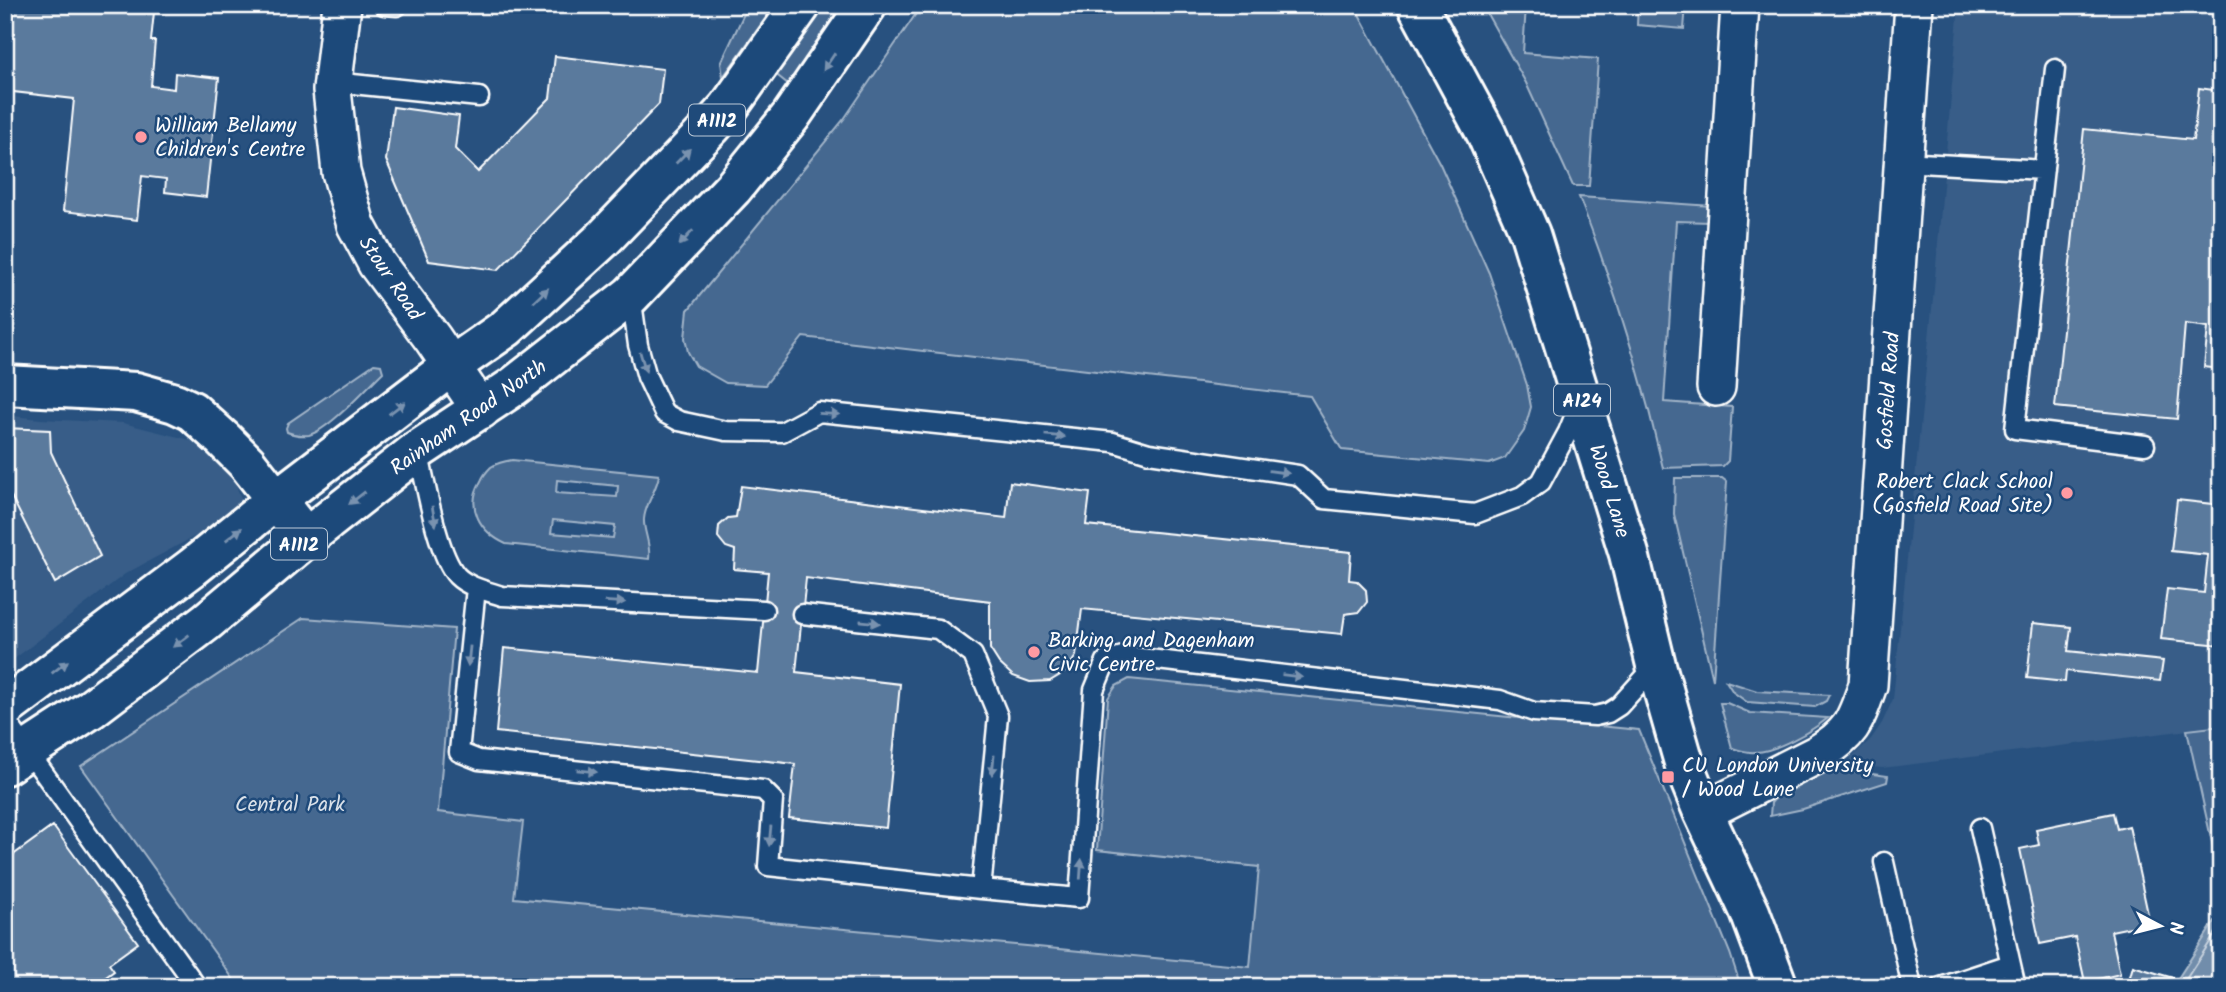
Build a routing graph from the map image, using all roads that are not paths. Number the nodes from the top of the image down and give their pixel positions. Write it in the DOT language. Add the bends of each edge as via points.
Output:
graph roads {
  1 [pos="342,5"];
  2 [pos="801,5"];
  3 [pos="867,5"];
  4 [pos="1418,5"];
  5 [pos="1740,5"];
  6 [pos="1914,5"];
  7 [pos="2055,69"];
  8 [pos="333,82"];
  9 [pos="479,97"];
  10 [pos="1902,162"];
  11 [pos="2044,170"];
  12 [pos="631,295"];
  13 [pos="450,367"];
  14 [pos="5,385"];
  15 [pos="1716,387"];
  16 [pos="1582,399"];
  17 [pos="481,410"];
  18 [pos="2145,445"];
  19 [pos="418,450"];
  20 [pos="276,501"];
  21 [pos="306,538"];
  22 [pos="476,588"];
  23 [pos="764,610"];
  24 [pos="802,614"];
  25 [pos="1656,665"];
  26 [pos="5,708"];
  27 [pos="5,719"];
  28 [pos="16,758"];
  29 [pos="1703,812"];
  30 [pos="1980,828"];
  31 [pos="1884,862"];
  32 [pos="981,888"];
  33 [pos="2010,964"];
  34 [pos="197,987"];
  35 [pos="1778,987"];
  36 [pos="1912,987"];
  37 [pos="1941,987"];
  38 [pos="2016,987"];
  1 -- 8 [label="street, Stour Road"];
  13 -- 2 [label="main road, A1112, one-way" via="506,328 619,223 728,108"];
  3 -- 12 [label="main road, Rainham Road North / A1112, one-way" via="799,106 742,177"];
  4 -- 16 [label="main road, Wood Lane / A124" via="1486,134 1530,234"];
  5 -- 15 [label="street"];
  6 -- 10 [label="street, Gosfield Road"];
  7 -- 11 [label="lane"];
  8 -- 9 [label="lane"];
  8 -- 13 [label="street, Stour Road" via="341,173 356,225 377,264"];
  10 -- 11 [label="lane"];
  10 -- 29 [label="street, Gosfield Road" via="1868,685 1846,734 1834,744"];
  11 -- 18 [label="lane" via="2015,429"];
  12 -- 16 [label="lane, one-way" via="647,377 664,413 679,421 726,431 782,432 819,412 1113,442 1149,453 1298,475 1324,499 1475,514 1522,496 1541,482"];
  12 -- 17 [label="main road, Rainham Road North / A1112"];
  13 -- 17 [label="street, Stour Road"];
  20 -- 13 [label="main road, A1112, one-way"];
  14 -- 20 [label="main road" via="136,392 175,403 223,439"];
  16 -- 25 [label="main road, Wood Lane / A124" via="1629,554"];
  17 -- 19 [label="main road, Rainham Road North / A1112"];
  19 -- 21 [label="main road, Rainham Road North / A1112, one-way"];
  19 -- 22 [label="lane, one-way" via="437,535 457,576"];
  20 -- 21 [label="main road"];
  26 -- 20 [label="main road, A1112, one-way"];
  21 -- 28 [label="main road, Rainham Road North / A1112, one-way" via="206,622 91,709"];
  22 -- 23 [label="lane, one-way" via="502,596"];
  22 -- 32 [label="lane, one-way" via="459,752 479,760 763,790 773,800 768,866"];
  24 -- 32 [label="lane, one-way" via="938,629 973,654 998,716"];
  25 -- 29 [label="main road, Wood Lane / A124"];
  32 -- 25 [label="lane, one-way" via="1079,898 1094,690 1106,661 1123,656 1500,700 1534,712 1595,716 1619,706"];
  27 -- 28 [label="lane"];
  28 -- 34 [label="lane"];
  29 -- 35 [label="main road, Wood Lane / A124"];
  30 -- 33 [label="lane"];
  31 -- 36 [label="lane"];
  33 -- 37 [label="lane"];
  33 -- 38 [label="lane"];
}
